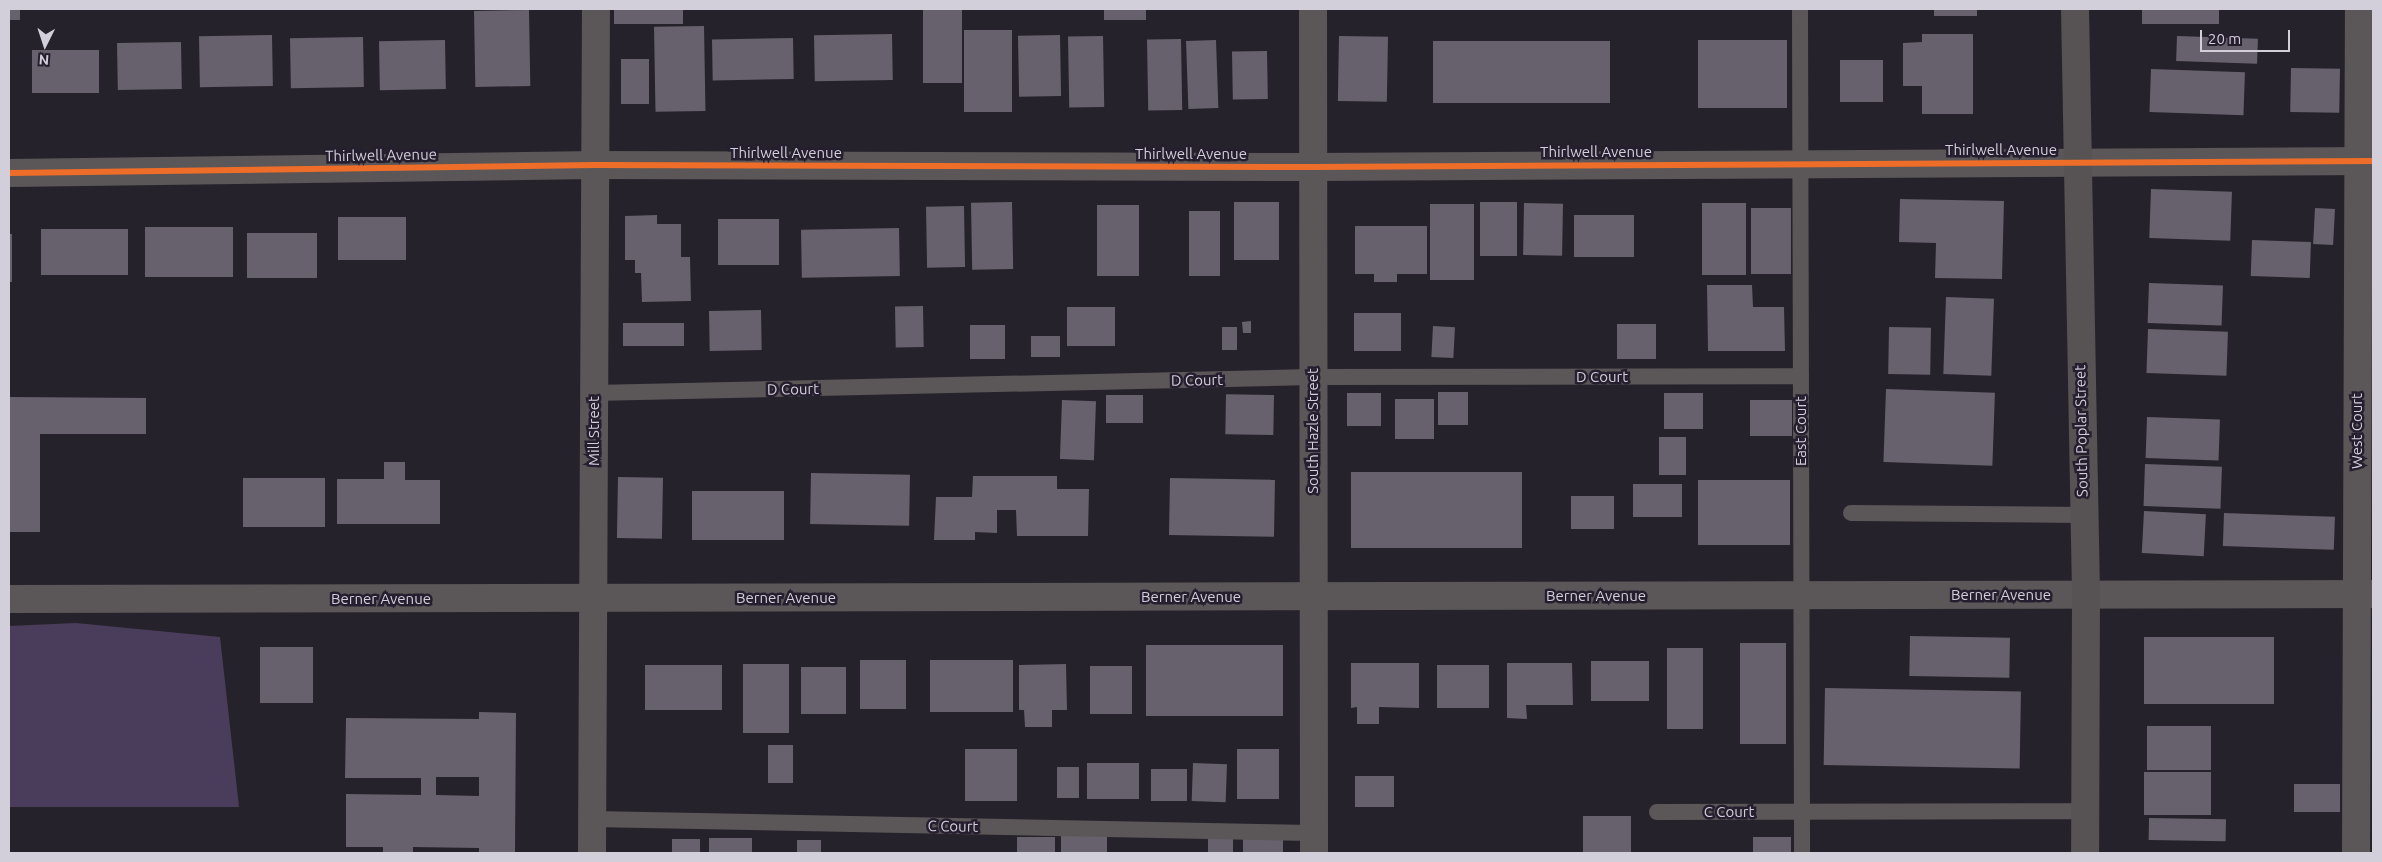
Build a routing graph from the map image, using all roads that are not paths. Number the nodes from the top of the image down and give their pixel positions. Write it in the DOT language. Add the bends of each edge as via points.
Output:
graph roads {
  1 [pos="596,9"];
  2 [pos="1312,9"];
  3 [pos="1800,9"];
  4 [pos="2075,9"];
  5 [pos="2359,9"];
  6 [pos="2366,161"];
  7 [pos="2076,162"];
  8 [pos="1800,164"];
  9 [pos="595,165"];
  10 [pos="1313,166"];
  11 [pos="9,172"];
  12 [pos="1801,376"];
  13 [pos="1313,377"];
  14 [pos="2365,377"];
  15 [pos="594,393"];
  16 [pos="1851,513"];
  17 [pos="2083,516"];
  18 [pos="2365,594"];
  19 [pos="2086,595"];
  20 [pos="1313,596"];
  21 [pos="1801,596"];
  22 [pos="9,599"];
  23 [pos="593,599"];
  24 [pos="2085,811"];
  25 [pos="1657,812"];
  26 [pos="1802,812"];
  27 [pos="592,819"];
  28 [pos="2364,820"];
  29 [pos="1314,843"];
  30 [pos="592,853"];
  31 [pos="1802,853"];
  32 [pos="2085,853"];
  33 [pos="2356,853"];
  1 -- 9 [label="street, Mill Street"];
  2 -- 10 [label="street, South Hazle Street"];
  3 -- 8 [label="lane, East Court"];
  4 -- 7 [label="main road, South Poplar Street"];
  5 -- 6 [label="street, West Court"];
  6 -- 7 [label="street, Thirlwell Avenue"];
  6 -- 14 [label="street, West Court"];
  7 -- 8 [label="street, Thirlwell Avenue"];
  7 -- 17 [label="main road, South Poplar Street"];
  8 -- 10 [label="street, Thirlwell Avenue"];
  8 -- 12 [label="lane, East Court"];
  9 -- 10 [label="street, Thirlwell Avenue"];
  9 -- 11 [label="street, Thirlwell Avenue"];
  9 -- 15 [label="street, Mill Street"];
  10 -- 13 [label="street, South Hazle Street"];
  12 -- 13 [label="lane, D Court"];
  12 -- 21 [label="lane, East Court"];
  13 -- 15 [label="lane, D Court"];
  13 -- 20 [label="street, South Hazle Street"];
  14 -- 18 [label="street, West Court"];
  15 -- 23 [label="street, Mill Street"];
  16 -- 17 [label="lane"];
  17 -- 19 [label="main road, South Poplar Street"];
  18 -- 19 [label="street, Berner Avenue"];
  18 -- 28 [label="street, West Court"];
  19 -- 21 [label="street, Berner Avenue"];
  19 -- 24 [label="main road, South Poplar Street"];
  20 -- 21 [label="street, Berner Avenue"];
  20 -- 23 [label="street, Berner Avenue"];
  20 -- 29 [label="street, South Hazle Street"];
  21 -- 26 [label="lane, East Court"];
  22 -- 23 [label="street, Berner Avenue"];
  23 -- 27 [label="street, Mill Street"];
  24 -- 26 [label="lane, C Court"];
  24 -- 32 [label="main road, South Poplar Street"];
  25 -- 26 [label="lane, C Court"];
  26 -- 31 [label="lane, East Court"];
  27 -- 29 [label="lane, C Court"];
  27 -- 30 [label="street, Mill Street"];
  28 -- 33 [label="street, West Court"];
}
